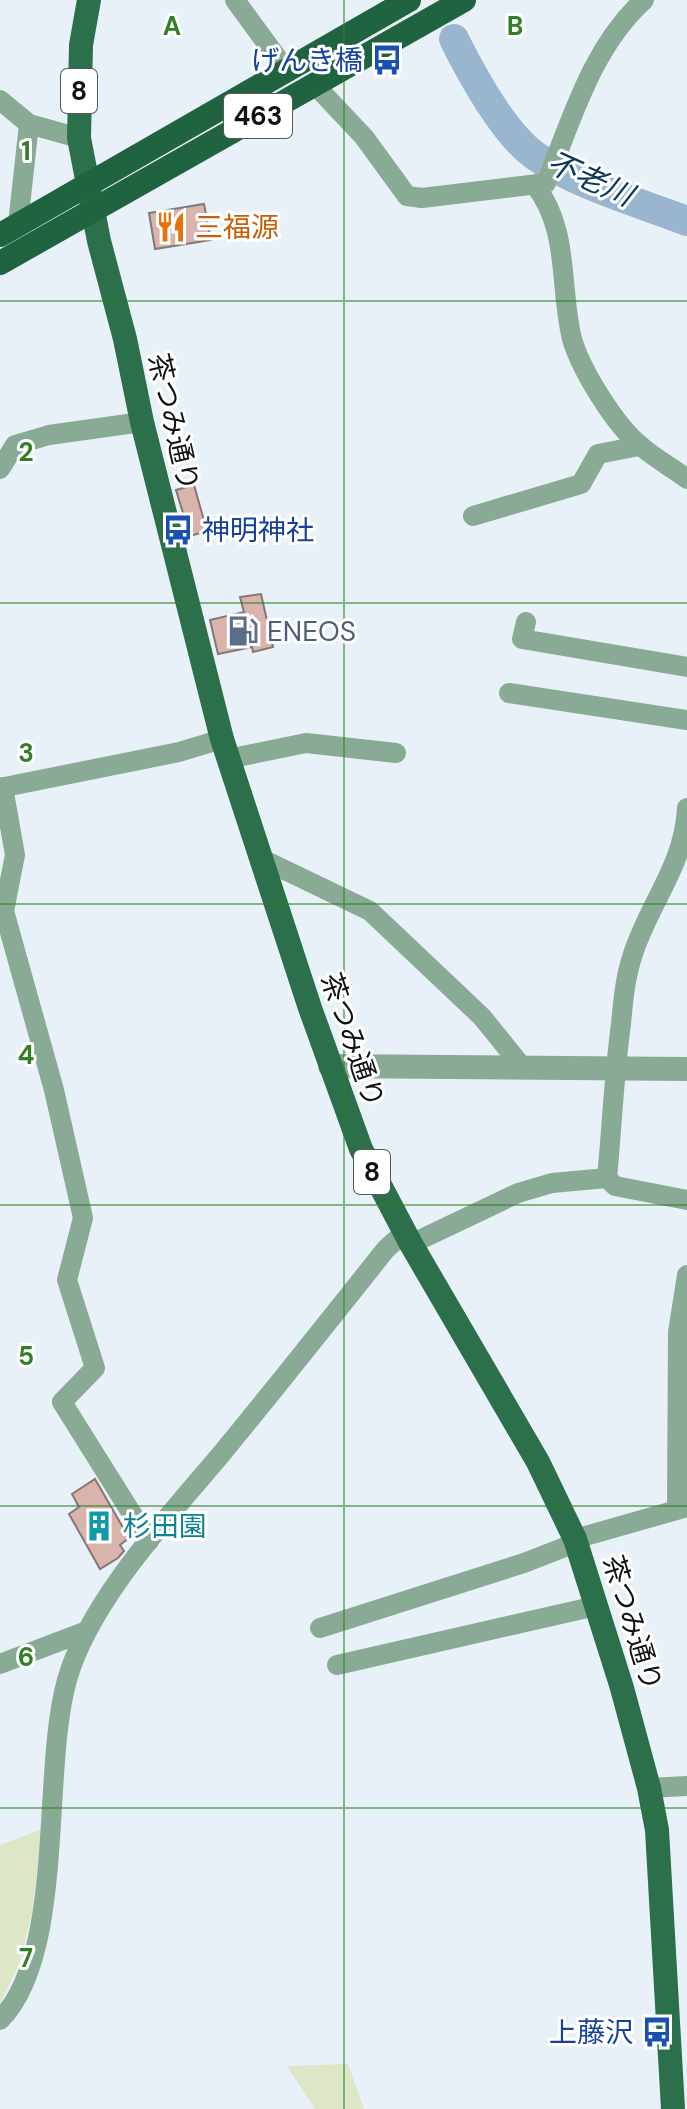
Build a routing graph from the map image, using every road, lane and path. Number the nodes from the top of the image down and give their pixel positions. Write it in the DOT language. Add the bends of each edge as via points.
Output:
graph roads {
  1 [pos="89,0"];
  2 [pos="235,0"];
  3 [pos="409,0"];
  4 [pos="464,0"];
  5 [pos="644,0"];
  6 [pos="286,70"];
  7 [pos="314,84"];
  8 [pos="0,100"];
  9 [pos="29,124"];
  10 [pos="79,138"];
  11 [pos="87,183"];
  12 [pos="540,184"];
  13 [pos="93,211"];
  14 [pos="9,229"];
  15 [pos="0,263"];
  16 [pos="142,422"];
  17 [pos="639,446"];
  18 [pos="0,469"];
  19 [pos="687,479"];
  20 [pos="473,516"];
  21 [pos="526,622"];
  22 [pos="687,667"];
  23 [pos="509,693"];
  24 [pos="687,720"];
  25 [pos="225,749"];
  26 [pos="396,753"];
  27 [pos="1,787"];
  28 [pos="687,808"];
  29 [pos="260,858"];
  30 [pos="330,1066"];
  31 [pos="524,1069"];
  32 [pos="615,1069"];
  33 [pos="687,1069"];
  34 [pos="607,1178"];
  35 [pos="687,1200"];
  36 [pos="408,1238"];
  37 [pos="687,1275"];
  38 [pos="682,1508"];
  39 [pos="575,1539"];
  40 [pos="149,1541"];
  41 [pos="596,1606"];
  42 [pos="320,1628"];
  43 [pos="84,1632"];
  44 [pos="0,1664"];
  45 [pos="337,1665"];
  46 [pos="687,1786"];
  47 [pos="649,1788"];
  48 [pos="0,2020"];
  49 [pos="673,2109"];
  1 -- 10 [label="main road, 茶つみ通り / 8" via="81,45"];
  2 -- 6 [label="street"];
  3 -- 6 [label="highway, 463"];
  4 -- 7 [label="highway, 463"];
  5 -- 12 [label="street" via="617,29 594,66 556,160"];
  6 -- 11 [label="highway, 463"];
  7 -- 12 [label="street" via="364,137 407,196"];
  7 -- 13 [label="highway, 463"];
  8 -- 9 [label="street"];
  9 -- 10 [label="street"];
  9 -- 14 [label="street"];
  10 -- 11 [label="main road, 茶つみ通り / 8"];
  11 -- 13 [label="main road, 茶つみ通り / 8"];
  11 -- 14 [label="highway, 463"];
  12 -- 17 [label="street" via="556,223 573,341 611,412"];
  13 -- 15 [label="highway, 463"];
  13 -- 16 [label="main road, 茶つみ通り / 8"];
  16 -- 18 [label="street" via="15,445"];
  16 -- 25 [label="main road, 茶つみ通り / 8"];
  17 -- 19 [label="street"];
  17 -- 20 [label="street" via="598,454 581,484"];
  21 -- 22 [label="street" via="522,639"];
  23 -- 24 [label="street"];
  25 -- 26 [label="street" via="306,743"];
  25 -- 27 [label="street" via="179,752"];
  25 -- 29 [label="main road, 茶つみ通り / 8"];
  27 -- 40 [label="street" via="15,855 4,911 83,1218 67,1280 95,1368 62,1402"];
  28 -- 32 [label="street" via="673,870 631,960"];
  29 -- 30 [label="main road, 茶つみ通り / 8"];
  29 -- 31 [label="street" via="370,911 482,1017"];
  30 -- 31 [label="street"];
  30 -- 36 [label="main road, 茶つみ通り / 8" via="361,1149"];
  31 -- 32 [label="street"];
  32 -- 33 [label="street"];
  32 -- 34 [label="street"];
  34 -- 35 [label="street" via="615,1186"];
  34 -- 36 [label="street" via="552,1183 518,1193"];
  36 -- 39 [label="main road, 茶つみ通り / 8" via="538,1462"];
  36 -- 40 [label="street" via="386,1249"];
  37 -- 38 [label="street" via="678,1332"];
  38 -- 39 [label="street"];
  39 -- 41 [label="main road, 茶つみ通り / 8"];
  39 -- 42 [label="street" via="524,1563"];
  40 -- 43 [label="street"];
  41 -- 45 [label="street"];
  41 -- 47 [label="main road, 茶つみ通り / 8"];
  43 -- 44 [label="street"];
  43 -- 48 [label="street" via="66,1681 55,1742 40,1924 29,1970"];
  46 -- 47 [label="street"];
  47 -- 49 [label="main road, 茶つみ通り / 8" via="660,1867"];
}
